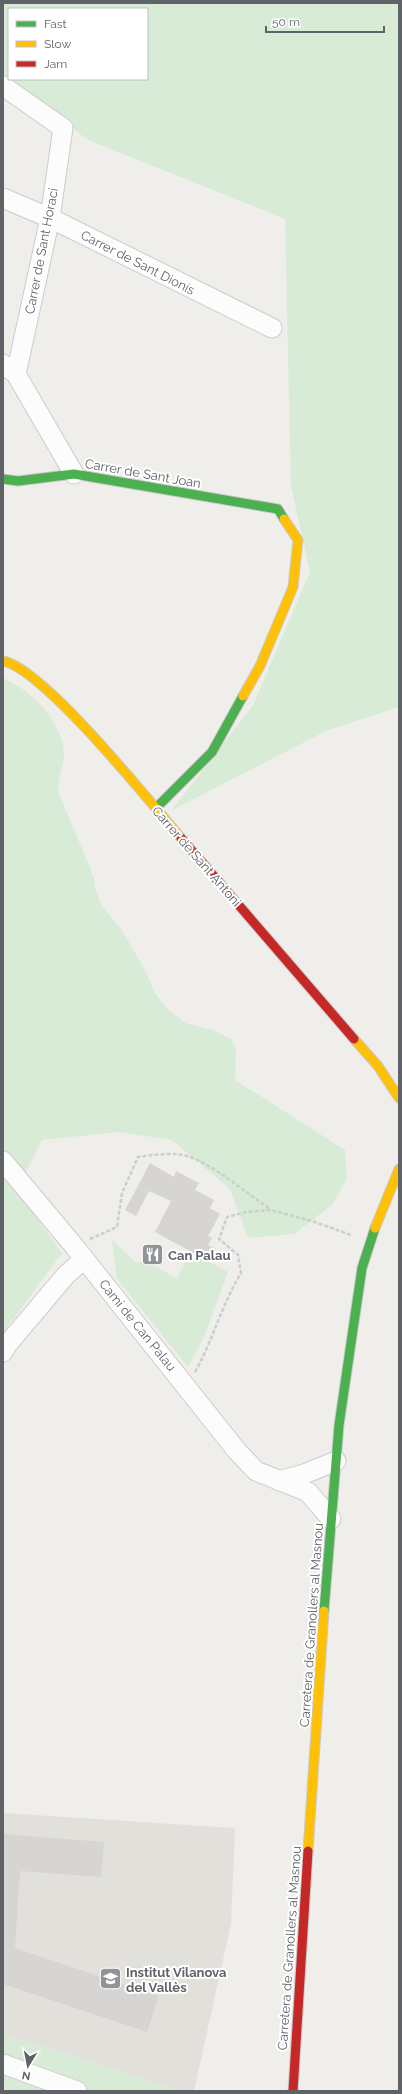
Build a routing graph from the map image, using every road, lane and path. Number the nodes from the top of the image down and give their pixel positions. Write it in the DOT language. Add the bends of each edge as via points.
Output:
graph roads {
  1 [pos="3,86"];
  2 [pos="3,198"];
  3 [pos="50,218"];
  4 [pos="272,328"];
  5 [pos="10,369"];
  6 [pos="74,474"];
  7 [pos="3,479"];
  8 [pos="3,660"];
  9 [pos="156,808"];
  10 [pos="378,1066"];
  11 [pos="399,1077"];
  12 [pos="399,1098"];
  13 [pos="3,1161"];
  14 [pos="399,1169"];
  15 [pos="271,1210"];
  16 [pos="369,1241"];
  17 [pos="79,1252"];
  18 [pos="3,1352"];
  19 [pos="187,1386"];
  20 [pos="336,1461"];
  21 [pos="279,1481"];
  22 [pos="332,1519"];
  23 [pos="3,2064"];
  24 [pos="76,2091"];
  25 [pos="293,2091"];
  1 -- 3 [label="street, Carrer de Sant Horaci" via="62,128"];
  2 -- 3 [label="street, Carrer de Sant Dionís"];
  3 -- 4 [label="street, Carrer de Sant Dionís"];
  3 -- 5 [label="street, Carrer de Sant Horaci"];
  5 -- 6 [label="street"];
  6 -- 7 [label="street, Carrer de Sant Joan" via="18,481"];
  6 -- 9 [label="street, Carrer de Sant Joan" via="278,509 298,540 293,587 260,666 212,752"];
  8 -- 9 [label="street, Carrer de Sant Antoni" via="13,663 51,693"];
  9 -- 10 [label="street, Carrer de Sant Antoni"];
  10 -- 11 [label="street, Carrer de Sant Antoni"];
  10 -- 12 [label="street, Carrer de Sant Antoni"];
  13 -- 17 [label="street, Camí de Can Palau"];
  14 -- 16 [label="street, Carretera de Granollers al Masnou"];
  15 -- 16 [label="path"];
  15 -- 17 [label="path" via="215,1171 186,1156 138,1157 122,1193 117,1227"];
  15 -- 19 [label="path" via="227,1217 219,1239 238,1255 241,1273 230,1290 206,1352"];
  16 -- 20 [label="street, Carretera de Granollers al Masnou" via="357,1295"];
  17 -- 18 [label="street" via="66,1275 6,1345"];
  17 -- 19 [label="street, Camí de Can Palau"];
  19 -- 21 [label="street, Camí de Can Palau" via="256,1471"];
  20 -- 21 [label="street"];
  20 -- 22 [label="street, Carretera de Granollers al Masnou"];
  21 -- 22 [label="street, Camí de Can Palau" via="308,1492"];
  22 -- 25 [label="street, Carretera de Granollers al Masnou"];
  23 -- 24 [label="street"];
}
